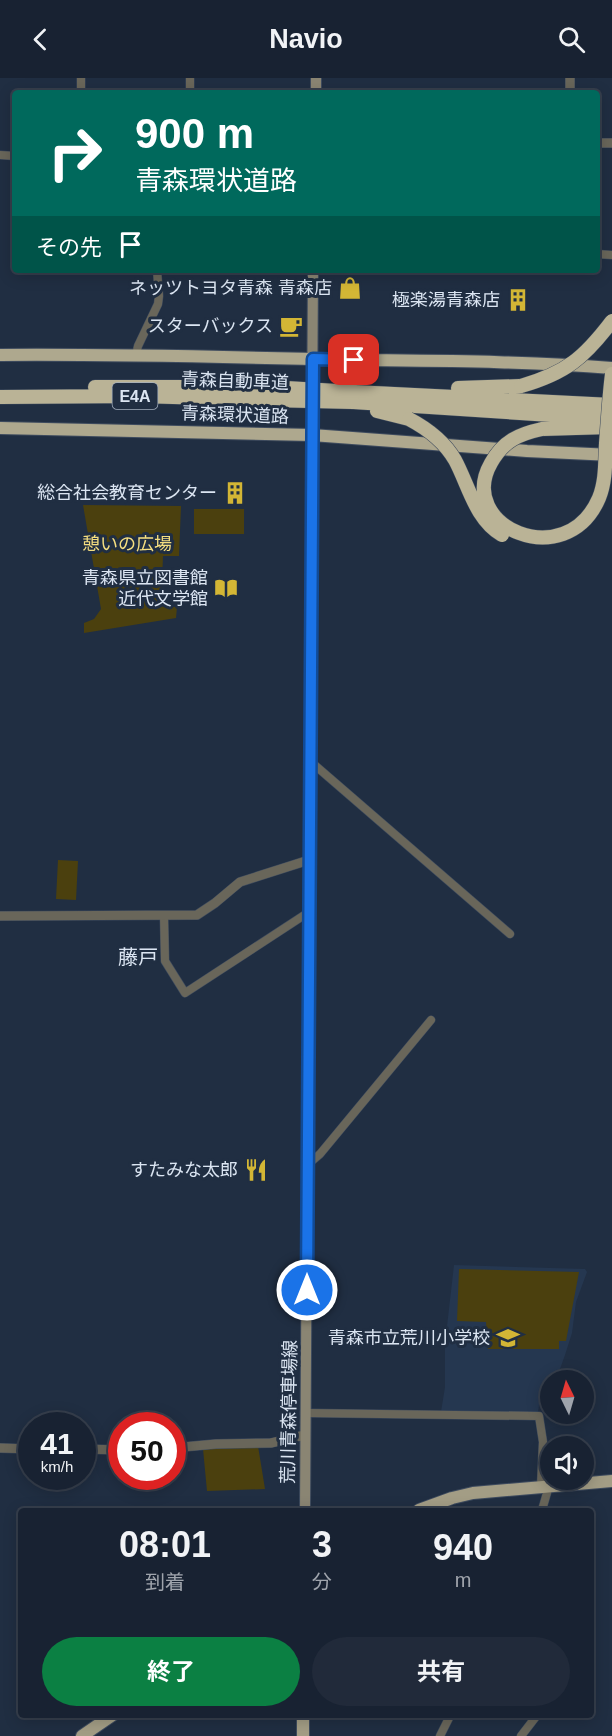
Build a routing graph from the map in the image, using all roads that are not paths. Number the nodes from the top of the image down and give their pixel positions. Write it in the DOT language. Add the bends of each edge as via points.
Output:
graph roads {
  1 [pos="157,273"];
  2 [pos="313,273"];
  3 [pos="612,321"];
  4 [pos="0,355"];
  5 [pos="136,355"];
  6 [pos="313,359"];
  7 [pos="612,368"];
  8 [pos="612,375"];
  9 [pos="0,389"];
  10 [pos="273,391"];
  11 [pos="0,397"];
  12 [pos="354,397"];
  13 [pos="612,405"];
  14 [pos="612,419"];
  15 [pos="612,427"];
  16 [pos="0,428"];
  17 [pos="312,435"];
  18 [pos="612,455"];
  19 [pos="612,480"];
  20 [pos="310,761"];
  21 [pos="309,860"];
  22 [pos="309,912"];
  23 [pos="0,916"];
  24 [pos="164,916"];
  25 [pos="510,934"];
  26 [pos="431,1020"];
  27 [pos="308,1165"];
  28 [pos="306,1413"];
  29 [pos="305,1435"];
  30 [pos="542,1436"];
  31 [pos="186,1447"];
  32 [pos="0,1448"];
  33 [pos="18,1449"];
  34 [pos="612,1481"];
  35 [pos="594,1482"];
  36 [pos="540,1487"];
  37 [pos="544,1490"];
  38 [pos="304,1508"];
  39 [pos="424,1508"];
  40 [pos="542,1508"];
  41 [pos="108,1718"];
  42 [pos="303,1718"];
  43 [pos="449,1718"];
  44 [pos="535,1718"];
  45 [pos="82,1736"];
  46 [pos="303,1736"];
  47 [pos="440,1736"];
  48 [pos="521,1736"];
  1 -- 5 [label="street" via="158,304"];
  2 -- 6 [label="main road, 荒川青森停車場線"];
  3 -- 12 [label="highway, bridge" via="588,351 545,379 521,386"];
  4 -- 5 [label="highway"];
  5 -- 6 [label="highway"];
  6 -- 7 [label="highway"];
  6 -- 17 [label="main road, 荒川青森停車場線"];
  8 -- 15 [label="highway, bridge" via="604,482 585,519 562,534 534,538 508,529 498,519 488,504 485,482 503,445 526,432 542,429"];
  9 -- 10 [label="highway, 青森自動車道 / E4A"];
  10 -- 11 [label="highway, 青森自動車道 / E4A"];
  10 -- 12 [label="highway, 青森自動車道 / E4A, bridge"];
  10 -- 12 [label="highway, 青森自動車道 / E4A, bridge" via="304,401"];
  12 -- 13 [label="highway, 青森自動車道 / E4A"];
  12 -- 14 [label="highway, 青森自動車道 / E4A"];
  12 -- 19 [label="highway, bridge" via="381,411 410,419 431,432 455,461 479,512 498,533 512,540 541,546 570,539 594,521"];
  16 -- 17 [label="highway, 青森環状道路"];
  17 -- 18 [label="highway, 青森環状道路"];
  17 -- 20 [label="main road, 荒川青森停車場線"];
  20 -- 21 [label="main road, 荒川青森停車場線"];
  20 -- 25 [label="street"];
  21 -- 22 [label="main road, 荒川青森停車場線"];
  21 -- 24 [label="street" via="240,882 197,915"];
  22 -- 24 [label="street" via="185,993 165,961"];
  22 -- 27 [label="main road, 荒川青森停車場線"];
  23 -- 24 [label="street"];
  26 -- 27 [label="street"];
  27 -- 28 [label="main road, 荒川青森停車場線"];
  28 -- 29 [label="main road, 荒川青森停車場線"];
  28 -- 30 [label="street" via="539,1416"];
  29 -- 31 [label="street" via="270,1443"];
  29 -- 38 [label="main road, 荒川青森停車場線"];
  32 -- 33 [label="street"];
  34 -- 35 [label="main road"];
  36 -- 39 [label="main road" via="452,1498"];
  37 -- 40 [label="street"];
  41 -- 45 [label="main road"];
  42 -- 46 [label="main road"];
  43 -- 47 [label="street"];
  44 -- 48 [label="street"];
}
